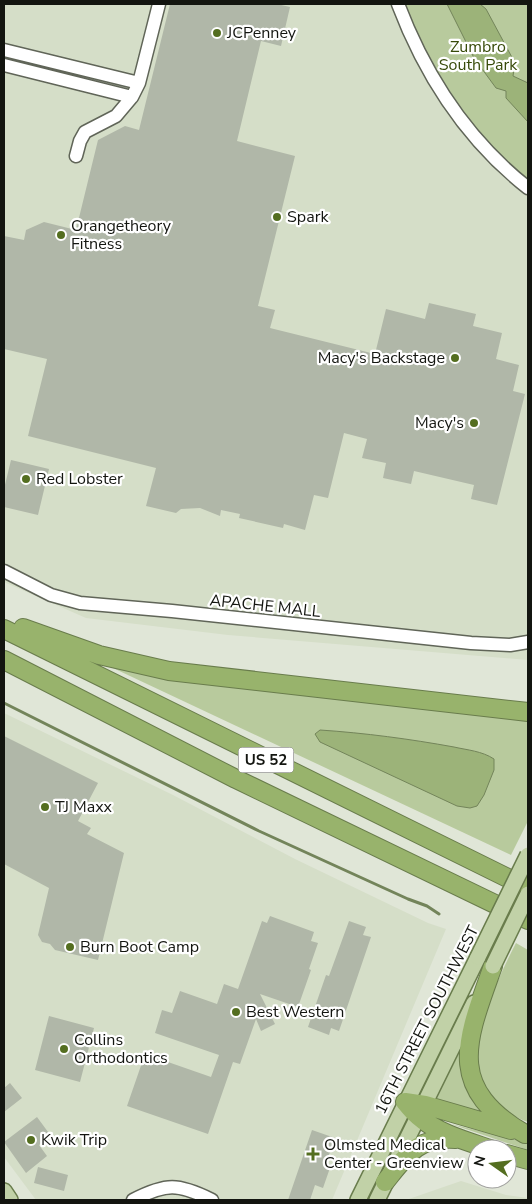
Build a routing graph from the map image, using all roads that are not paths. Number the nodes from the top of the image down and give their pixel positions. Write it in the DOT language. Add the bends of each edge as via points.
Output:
graph roads {
  1 [pos="159,4"];
  2 [pos="398,4"];
  3 [pos="4,50"];
  4 [pos="4,65"];
  5 [pos="139,83"];
  6 [pos="132,97"];
  7 [pos="76,156"];
  8 [pos="528,188"];
  9 [pos="4,571"];
  10 [pos="4,620"];
  11 [pos="4,629"];
  12 [pos="528,642"];
  13 [pos="4,660"];
  14 [pos="528,712"];
  15 [pos="528,855"];
  16 [pos="528,888"];
  17 [pos="528,894"];
  18 [pos="481,897"];
  19 [pos="528,920"];
  20 [pos="528,929"];
  21 [pos="485,961"];
  22 [pos="405,1102"];
  23 [pos="422,1111"];
  24 [pos="527,1134"];
  25 [pos="461,1140"];
  26 [pos="467,1142"];
  27 [pos="385,1182"];
  28 [pos="4,1191"];
  29 [pos="10,1200"];
  30 [pos="133,1200"];
  31 [pos="212,1200"];
  32 [pos="358,1200"];
  33 [pos="377,1200"];
  1 -- 5 [label="street"];
  2 -- 8 [label="street" via="422,61 454,112 503,166"];
  3 -- 5 [label="street"];
  4 -- 6 [label="street"];
  5 -- 6 [label="street"];
  6 -- 7 [label="street" via="116,116 85,132"];
  9 -- 12 [label="street, APACHE MALL" via="51,595 80,603 471,643 510,645"];
  10 -- 14 [label="highway" via="100,655 168,671"];
  11 -- 16 [label="highway, US 52"];
  13 -- 18 [label="highway, US 52" via="236,779"];
  15 -- 21 [label="main road, 16TH STREET SOUTHWEST, bridge"];
  17 -- 21 [label="main road, 16TH STREET SOUTHWEST, bridge"];
  18 -- 19 [label="highway, US 52"];
  18 -- 20 [label="highway"];
  21 -- 22 [label="main road, 16TH STREET SOUTHWEST"];
  21 -- 23 [label="main road, 16TH STREET SOUTHWEST"];
  21 -- 24 [label="highway" via="468,1046 468,1066 475,1086 489,1107 506,1123"];
  22 -- 23 [label="highway"];
  22 -- 32 [label="main road, 16TH STREET SOUTHWEST"];
  23 -- 24 [label="highway"];
  23 -- 25 [label="highway"];
  23 -- 27 [label="main road, 16TH STREET SOUTHWEST"];
  25 -- 26 [label="highway"];
  25 -- 27 [label="highway" via="437,1138 424,1143"];
  27 -- 33 [label="main road, 16TH STREET SOUTHWEST"];
  28 -- 29 [label="main road"];
  30 -- 31 [label="street" via="167,1186 182,1187"];
}
